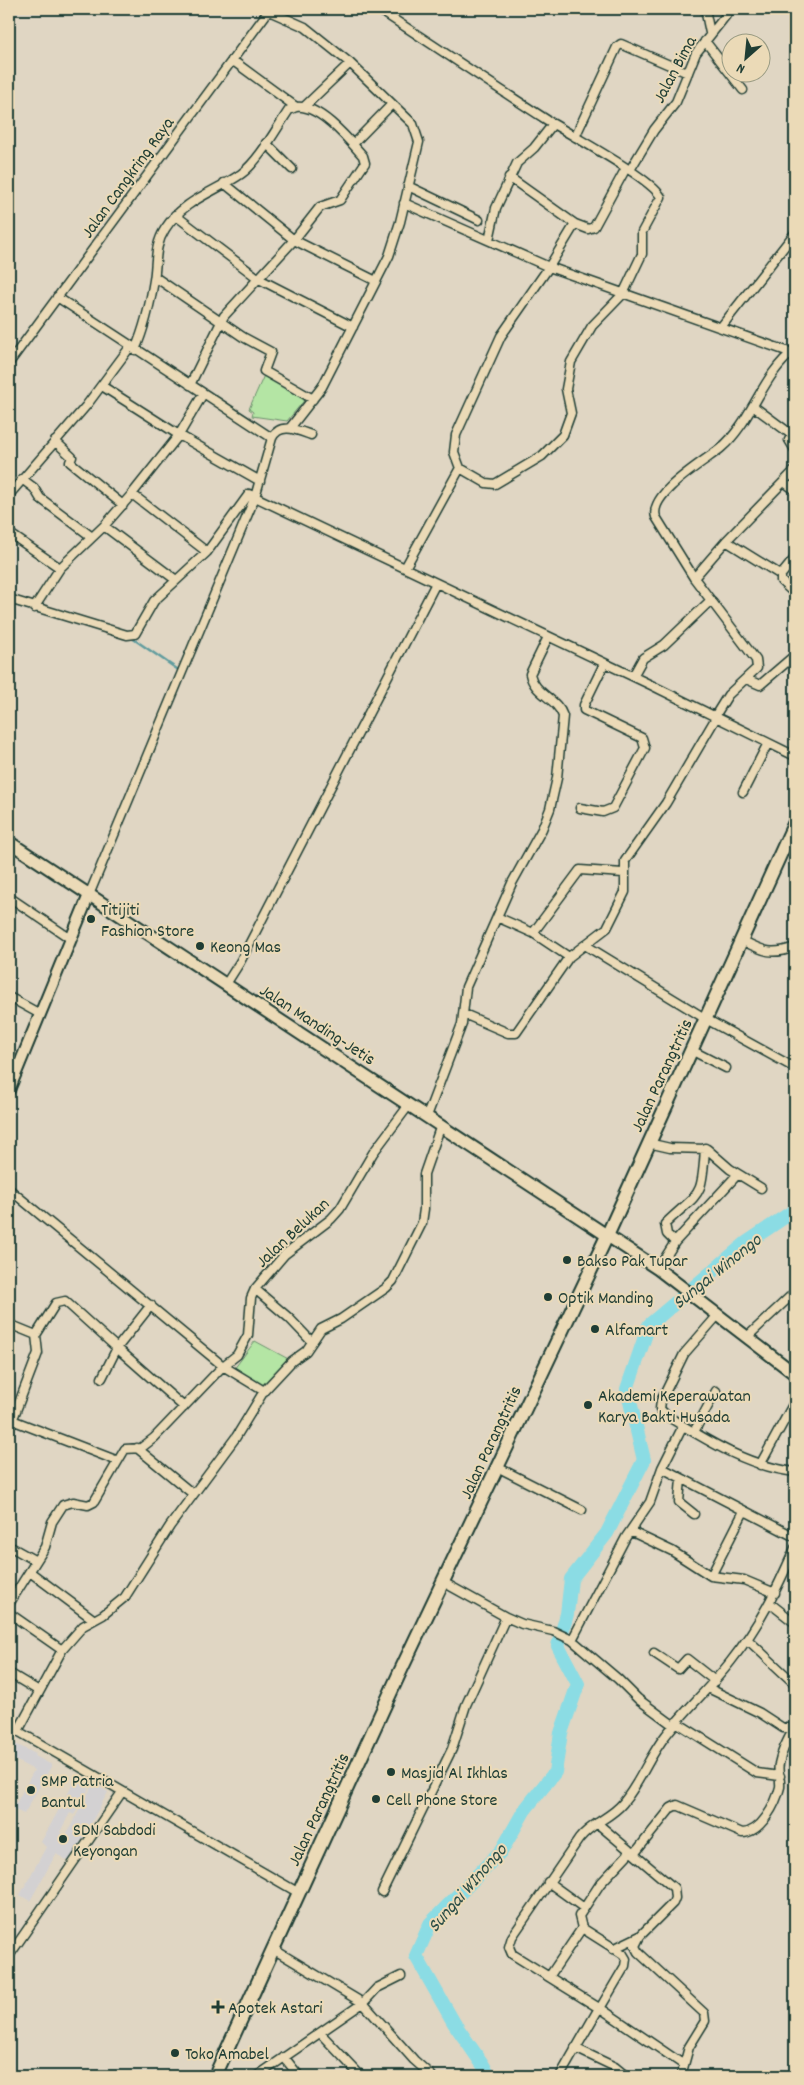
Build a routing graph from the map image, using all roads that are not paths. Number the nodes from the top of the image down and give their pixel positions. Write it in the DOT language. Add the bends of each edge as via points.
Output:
graph roads {
  1 [pos="378,9"];
  2 [pos="705,9"];
  3 [pos="731,9"];
  4 [pos="269,10"];
  5 [pos="710,33"];
  6 [pos="705,41"];
  7 [pos="232,60"];
  8 [pos="350,63"];
  9 [pos="688,74"];
  10 [pos="742,90"];
  11 [pos="392,104"];
  12 [pos="296,106"];
  13 [pos="305,106"];
  14 [pos="553,124"];
  15 [pos="576,138"];
  16 [pos="266,143"];
  17 [pos="353,144"];
  18 [pos="292,169"];
  19 [pos="628,169"];
  20 [pos="509,177"];
  21 [pos="224,183"];
  22 [pos="408,186"];
  23 [pos="404,203"];
  24 [pos="175,215"];
  25 [pos="479,220"];
  26 [pos="575,224"];
  27 [pos="795,233"];
  28 [pos="294,240"];
  29 [pos="488,240"];
  30 [pos="549,267"];
  31 [pos="155,277"];
  32 [pos="259,279"];
  33 [pos="376,281"];
  34 [pos="623,294"];
  35 [pos="57,297"];
  36 [pos="221,322"];
  37 [pos="353,327"];
  38 [pos="721,327"];
  39 [pos="132,348"];
  40 [pos="794,352"];
  41 [pos="9,364"];
  42 [pos="190,385"];
  43 [pos="102,386"];
  44 [pos="203,394"];
  45 [pos="313,399"];
  46 [pos="753,406"];
  47 [pos="290,428"];
  48 [pos="794,432"];
  49 [pos="179,435"];
  50 [pos="311,435"];
  51 [pos="272,438"];
  52 [pos="55,440"];
  53 [pos="795,450"];
  54 [pos="460,468"];
  55 [pos="795,470"];
  56 [pos="22,478"];
  57 [pos="260,481"];
  58 [pos="784,482"];
  59 [pos="795,490"];
  60 [pos="132,494"];
  61 [pos="9,495"];
  62 [pos="255,497"];
  63 [pos="123,505"];
  64 [pos="104,526"];
  65 [pos="9,533"];
  66 [pos="92,537"];
  67 [pos="726,541"];
  68 [pos="207,552"];
  69 [pos="795,558"];
  70 [pos="60,568"];
  71 [pos="406,568"];
  72 [pos="781,575"];
  73 [pos="694,578"];
  74 [pos="176,580"];
  75 [pos="436,583"];
  76 [pos="795,594"];
  77 [pos="9,599"];
  78 [pos="711,600"];
  79 [pos="34,608"];
  80 [pos="548,637"];
  81 [pos="795,654"];
  82 [pos="604,664"];
  83 [pos="632,676"];
  84 [pos="746,679"];
  85 [pos="716,716"];
  86 [pos="768,744"];
  87 [pos="795,756"];
  88 [pos="743,792"];
  89 [pos="580,808"];
  90 [pos="795,822"];
  91 [pos="792,839"];
  92 [pos="9,842"];
  93 [pos="624,873"];
  94 [pos="89,895"];
  95 [pos="9,897"];
  96 [pos="497,917"];
  97 [pos="533,933"];
  98 [pos="71,939"];
  99 [pos="741,940"];
  100 [pos="585,945"];
  101 [pos="795,947"];
  102 [pos="569,957"];
  103 [pos="226,984"];
  104 [pos="9,997"];
  105 [pos="40,1014"];
  106 [pos="464,1014"];
  107 [pos="706,1019"];
  108 [pos="691,1050"];
  109 [pos="726,1068"];
  110 [pos="795,1068"];
  111 [pos="9,1090"];
  112 [pos="409,1105"];
  113 [pos="427,1116"];
  114 [pos="441,1125"];
  115 [pos="648,1143"];
  116 [pos="704,1148"];
  117 [pos="738,1174"];
  118 [pos="761,1188"];
  119 [pos="9,1189"];
  120 [pos="607,1236"];
  121 [pos="675,1242"];
  122 [pos="658,1269"];
  123 [pos="255,1289"];
  124 [pos="795,1292"];
  125 [pos="151,1305"];
  126 [pos="718,1315"];
  127 [pos="9,1324"];
  128 [pos="36,1335"];
  129 [pos="746,1337"];
  130 [pos="312,1342"];
  131 [pos="117,1348"];
  132 [pos="223,1366"];
  133 [pos="795,1374"];
  134 [pos="102,1378"];
  135 [pos="716,1391"];
  136 [pos="264,1392"];
  137 [pos="795,1401"];
  138 [pos="184,1407"];
  139 [pos="12,1420"];
  140 [pos="683,1426"];
  141 [pos="9,1429"];
  142 [pos="694,1432"];
  143 [pos="137,1448"];
  144 [pos="118,1461"];
  145 [pos="760,1465"];
  146 [pos="497,1467"];
  147 [pos="662,1468"];
  148 [pos="795,1472"];
  149 [pos="681,1479"];
  150 [pos="193,1494"];
  151 [pos="582,1510"];
  152 [pos="744,1511"];
  153 [pos="694,1514"];
  154 [pos="632,1532"];
  155 [pos="795,1537"];
  156 [pos="9,1546"];
  157 [pos="795,1548"];
  158 [pos="36,1561"];
  159 [pos="30,1572"];
  160 [pos="711,1576"];
  161 [pos="443,1582"];
  162 [pos="775,1593"];
  163 [pos="9,1604"];
  164 [pos="770,1604"];
  165 [pos="9,1613"];
  166 [pos="506,1617"];
  167 [pos="94,1619"];
  168 [pos="795,1623"];
  169 [pos="747,1638"];
  170 [pos="571,1639"];
  171 [pos="62,1650"];
  172 [pos="654,1653"];
  173 [pos="9,1673"];
  174 [pos="715,1681"];
  175 [pos="795,1684"];
  176 [pos="708,1688"];
  177 [pos="39,1691"];
  178 [pos="675,1723"];
  179 [pos="9,1726"];
  180 [pos="795,1728"];
  181 [pos="18,1731"];
  182 [pos="780,1776"];
  183 [pos="122,1792"];
  184 [pos="597,1823"];
  185 [pos="633,1852"];
  186 [pos="548,1882"];
  187 [pos="382,1892"];
  188 [pos="299,1893"];
  189 [pos="584,1908"];
  190 [pos="582,1928"];
  191 [pos="640,1936"];
  192 [pos="273,1949"];
  193 [pos="613,1949"];
  194 [pos="9,1956"];
  195 [pos="401,1976"];
  196 [pos="549,1977"];
  197 [pos="363,2003"];
  198 [pos="600,2009"];
  199 [pos="321,2034"];
  200 [pos="575,2048"];
  201 [pos="284,2057"];
  202 [pos="684,2065"];
  203 [pos="214,2076"];
  204 [pos="257,2076"];
  205 [pos="299,2076"];
  206 [pos="361,2076"];
  207 [pos="432,2076"];
  208 [pos="560,2076"];
  209 [pos="626,2076"];
  210 [pos="681,2076"];
  1 -- 14 [label="street"];
  2 -- 5 [label="street"];
  3 -- 5 [label="street, Jalan Bima"];
  4 -- 7 [label="street, Jalan Cangkring Raya"];
  4 -- 8 [label="street" via="305,27"];
  5 -- 6 [label="street, Jalan Bima"];
  6 -- 9 [label="street, Jalan Bima" via="696,53"];
  6 -- 10 [label="street"];
  7 -- 12 [label="street"];
  7 -- 35 [label="street, Jalan Cangkring Raya"];
  8 -- 11 [label="street"];
  8 -- 13 [label="street"];
  9 -- 15 [label="street" via="621,44"];
  9 -- 19 [label="street, Jalan Bima" via="676,102"];
  11 -- 17 [label="street"];
  11 -- 22 [label="street" via="413,124 419,136"];
  12 -- 13 [label="street"];
  12 -- 16 [label="street" via="289,110"];
  13 -- 17 [label="street"];
  14 -- 15 [label="street"];
  14 -- 20 [label="street" via="534,148 520,159"];
  15 -- 19 [label="street"];
  16 -- 18 [label="street"];
  16 -- 21 [label="street" via="247,169"];
  17 -- 28 [label="street" via="365,159 363,168 340,200 320,207"];
  19 -- 26 [label="street, Jalan Bima" via="594,227 588,229"];
  19 -- 34 [label="street" via="661,197 642,232 642,254"];
  20 -- 26 [label="street"];
  20 -- 29 [label="street" via="496,208"];
  21 -- 24 [label="street"];
  21 -- 28 [label="street"];
  22 -- 23 [label="street"];
  22 -- 25 [label="street"];
  23 -- 29 [label="street"];
  23 -- 33 [label="street" via="396,239"];
  24 -- 31 [label="street" via="160,238 155,254"];
  24 -- 32 [label="street"];
  26 -- 30 [label="street"];
  27 -- 38 [label="street"];
  28 -- 32 [label="street"];
  28 -- 33 [label="street"];
  29 -- 30 [label="street"];
  30 -- 34 [label="street"];
  30 -- 54 [label="street" via="501,336 466,408 454,445"];
  31 -- 36 [label="street"];
  31 -- 39 [label="street" via="147,319"];
  32 -- 36 [label="street"];
  32 -- 37 [label="street"];
  33 -- 37 [label="street"];
  34 -- 38 [label="street"];
  34 -- 54 [label="street" via="592,326 571,362 566,389 570,421 558,442 542,456 495,484 486,483"];
  35 -- 39 [label="street"];
  35 -- 41 [label="street, Jalan Cangkring Raya"];
  36 -- 42 [label="street"];
  36 -- 45 [label="street" via="271,352 264,371"];
  37 -- 45 [label="street"];
  38 -- 40 [label="street"];
  39 -- 42 [label="street"];
  39 -- 43 [label="street"];
  40 -- 46 [label="street" via="778,368"];
  42 -- 44 [label="street"];
  43 -- 49 [label="street"];
  43 -- 52 [label="street"];
  44 -- 49 [label="street"];
  44 -- 51 [label="street"];
  45 -- 47 [label="street"];
  46 -- 48 [label="street"];
  46 -- 73 [label="street" via="723,446 688,471 656,504 656,517"];
  47 -- 50 [label="street"];
  47 -- 51 [label="street" via="277,431"];
  48 -- 53 [label="street" via="790,444"];
  49 -- 57 [label="street"];
  49 -- 60 [label="street"];
  51 -- 57 [label="street"];
  52 -- 56 [label="street"];
  52 -- 63 [label="street" via="72,457 70,462"];
  54 -- 71 [label="street"];
  55 -- 58 [label="street"];
  56 -- 61 [label="street"];
  56 -- 66 [label="street" via="40,498"];
  57 -- 62 [label="street"];
  58 -- 59 [label="street"];
  58 -- 67 [label="street"];
  60 -- 63 [label="street"];
  60 -- 68 [label="street"];
  62 -- 68 [label="street" via="246,496"];
  62 -- 71 [label="street"];
  62 -- 94 [label="street"];
  63 -- 64 [label="street"];
  64 -- 66 [label="street"];
  64 -- 74 [label="street"];
  65 -- 70 [label="street"];
  66 -- 70 [label="street"];
  67 -- 72 [label="street"];
  67 -- 73 [label="street"];
  68 -- 74 [label="street"];
  69 -- 72 [label="street"];
  70 -- 79 [label="street"];
  71 -- 75 [label="street"];
  72 -- 76 [label="street" via="781,583"];
  73 -- 78 [label="street"];
  74 -- 79 [label="street" via="148,609 131,636"];
  75 -- 80 [label="street"];
  75 -- 103 [label="street"];
  77 -- 79 [label="street"];
  78 -- 83 [label="street" via="677,634 644,658"];
  78 -- 84 [label="street" via="756,660 757,668"];
  80 -- 82 [label="street"];
  80 -- 96 [label="street" via="530,674 535,687 557,705 563,716 554,791 542,829"];
  81 -- 84 [label="street" via="760,686"];
  82 -- 83 [label="street"];
  82 -- 89 [label="street" via="584,710 642,738 645,748 613,808 603,812"];
  83 -- 85 [label="street"];
  84 -- 85 [label="street" via="728,695"];
  85 -- 86 [label="street"];
  85 -- 93 [label="street" via="666,803 628,856"];
  86 -- 87 [label="street"];
  86 -- 88 [label="street"];
  90 -- 91 [label="main road, Jalan Parangtritis"];
  91 -- 99 [label="main road, Jalan Parangtritis"];
  92 -- 94 [label="main road, Jalan Manding-Jetis"];
  93 -- 97 [label="street" via="580,870"];
  93 -- 100 [label="street" via="625,892 611,922 604,932"];
  94 -- 98 [label="street"];
  94 -- 103 [label="main road, Jalan Manding-Jetis"];
  95 -- 98 [label="street"];
  96 -- 97 [label="street"];
  96 -- 106 [label="street" via="466,987"];
  97 -- 102 [label="street"];
  98 -- 105 [label="street"];
  99 -- 101 [label="street" via="770,952"];
  99 -- 107 [label="main road, Jalan Parangtritis"];
  100 -- 102 [label="street"];
  100 -- 107 [label="street"];
  102 -- 106 [label="street" via="516,1033 508,1033"];
  103 -- 112 [label="main road, Jalan Manding-Jetis"];
  104 -- 105 [label="street"];
  105 -- 111 [label="street"];
  106 -- 113 [label="street"];
  107 -- 108 [label="main road, Jalan Parangtritis"];
  107 -- 110 [label="street"];
  108 -- 109 [label="street"];
  108 -- 115 [label="main road, Jalan Parangtritis"];
  112 -- 113 [label="main road, Jalan Manding-Jetis"];
  112 -- 123 [label="street, Jalan Belukan" via="373,1153 340,1209 284,1254"];
  113 -- 114 [label="main road, Jalan Manding-Jetis"];
  114 -- 120 [label="main road, Jalan Manding-Jetis"];
  114 -- 130 [label="street" via="424,1174 422,1223 393,1281 341,1319 321,1329"];
  115 -- 116 [label="street" via="670,1148"];
  115 -- 120 [label="main road, Jalan Parangtritis"];
  116 -- 117 [label="street"];
  116 -- 121 [label="street" via="701,1189 665,1227"];
  117 -- 118 [label="street"];
  117 -- 121 [label="street"];
  119 -- 125 [label="street"];
  120 -- 122 [label="main road, Jalan Manding-Jetis"];
  120 -- 146 [label="main road, Jalan Parangtritis"];
  121 -- 122 [label="street"];
  122 -- 126 [label="main road, Jalan Manding-Jetis"];
  123 -- 130 [label="street"];
  123 -- 132 [label="street, Jalan Belukan" via="251,1298 248,1335 237,1355"];
  124 -- 129 [label="street"];
  125 -- 131 [label="street"];
  125 -- 132 [label="street"];
  126 -- 129 [label="main road, Jalan Manding-Jetis"];
  126 -- 140 [label="street" via="684,1354 661,1401 663,1412"];
  127 -- 128 [label="street"];
  128 -- 131 [label="street" via="56,1303 65,1301"];
  128 -- 139 [label="street" via="38,1354"];
  129 -- 133 [label="main road, Jalan Manding-Jetis"];
  130 -- 136 [label="street"];
  131 -- 134 [label="street"];
  131 -- 138 [label="street"];
  132 -- 136 [label="street"];
  132 -- 138 [label="street, Jalan Belukan"];
  135 -- 142 [label="street"];
  136 -- 150 [label="street" via="236,1437"];
  137 -- 145 [label="street"];
  138 -- 143 [label="street, Jalan Belukan" via="154,1438"];
  139 -- 141 [label="street"];
  139 -- 144 [label="street"];
  140 -- 142 [label="street"];
  140 -- 147 [label="street"];
  142 -- 145 [label="street" via="730,1453"];
  143 -- 144 [label="street, Jalan Belukan" via="125,1450"];
  143 -- 150 [label="street"];
  144 -- 158 [label="street" via="94,1502 63,1505 52,1522 48,1541"];
  145 -- 148 [label="street"];
  146 -- 151 [label="street"];
  146 -- 161 [label="main road, Jalan Parangtritis"];
  147 -- 149 [label="street"];
  147 -- 154 [label="street" via="650,1502"];
  149 -- 152 [label="street"];
  149 -- 153 [label="street" via="679,1502"];
  150 -- 167 [label="street" via="127,1595"];
  152 -- 155 [label="street"];
  152 -- 160 [label="street"];
  154 -- 160 [label="street" via="672,1551"];
  154 -- 170 [label="street" via="626,1537"];
  156 -- 158 [label="street"];
  157 -- 162 [label="street"];
  158 -- 159 [label="street"];
  159 -- 163 [label="street"];
  159 -- 167 [label="street"];
  160 -- 162 [label="street" via="744,1580"];
  161 -- 166 [label="street"];
  161 -- 188 [label="main road, Jalan Parangtritis"];
  162 -- 164 [label="street"];
  164 -- 168 [label="street"];
  164 -- 169 [label="street"];
  165 -- 171 [label="street"];
  166 -- 170 [label="street"];
  166 -- 187 [label="street" via="466,1705 452,1749"];
  167 -- 171 [label="street" via="78,1630"];
  169 -- 174 [label="street"];
  169 -- 175 [label="street"];
  170 -- 178 [label="street" via="638,1700"];
  171 -- 177 [label="street"];
  172 -- 174 [label="street" via="678,1669 687,1659"];
  173 -- 177 [label="street"];
  174 -- 176 [label="street"];
  176 -- 178 [label="street"];
  176 -- 180 [label="street" via="784,1728"];
  177 -- 181 [label="street"];
  178 -- 182 [label="street" via="758,1773"];
  178 -- 184 [label="street" via="627,1798"];
  179 -- 181 [label="street"];
  180 -- 182 [label="street" via="780,1759"];
  181 -- 183 [label="street"];
  182 -- 185 [label="street" via="776,1799 758,1828 742,1833 677,1806 671,1808"];
  183 -- 188 [label="street"];
  183 -- 194 [label="street"];
  184 -- 185 [label="street"];
  184 -- 186 [label="street" via="586,1830"];
  185 -- 189 [label="street" via="603,1880"];
  185 -- 191 [label="street" via="671,1884 676,1893 673,1903"];
  186 -- 189 [label="street"];
  186 -- 196 [label="street" via="514,1932 509,1947 515,1956"];
  188 -- 192 [label="main road, Jalan Parangtritis"];
  189 -- 190 [label="street" via="579,1916"];
  190 -- 193 [label="street"];
  190 -- 196 [label="street"];
  191 -- 193 [label="street"];
  191 -- 202 [label="street" via="636,1950 704,2013 705,2021 689,2047"];
  192 -- 197 [label="street"];
  192 -- 203 [label="main road, Jalan Parangtritis"];
  193 -- 198 [label="street" via="625,1956 627,1962"];
  195 -- 197 [label="street" via="377,1988"];
  196 -- 198 [label="street"];
  197 -- 199 [label="street"];
  197 -- 207 [label="street"];
  198 -- 200 [label="street"];
  198 -- 202 [label="street"];
  199 -- 201 [label="street"];
  199 -- 206 [label="street"];
  200 -- 208 [label="street"];
  200 -- 209 [label="street"];
  201 -- 204 [label="street"];
  201 -- 205 [label="street"];
  202 -- 210 [label="street"];
}
